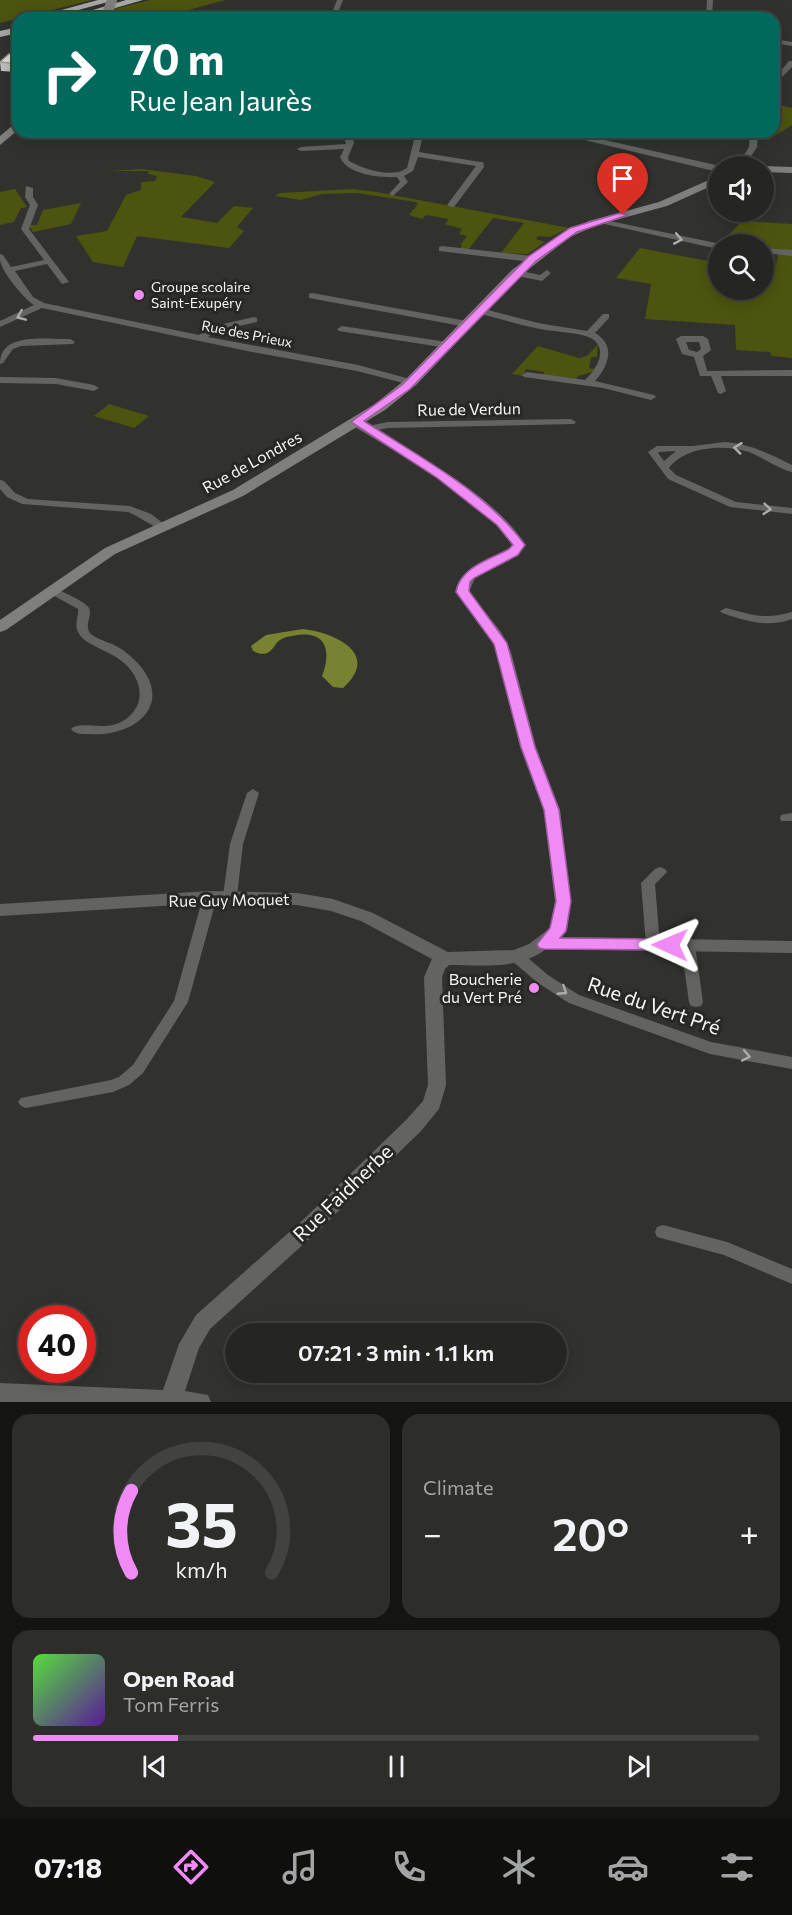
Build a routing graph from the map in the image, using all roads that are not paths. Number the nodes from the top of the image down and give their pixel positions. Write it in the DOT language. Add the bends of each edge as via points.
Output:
graph roads {
  1 [pos="111,0"];
  2 [pos="138,0"];
  3 [pos="62,12"];
  4 [pos="91,12"];
  5 [pos="792,63"];
  6 [pos="780,76"];
  7 [pos="348,138"];
  8 [pos="418,138"];
  9 [pos="582,138"];
  10 [pos="754,138"];
  11 [pos="350,146"];
  12 [pos="300,149"];
  13 [pos="414,154"];
  14 [pos="747,156"];
  15 [pos="708,167"];
  16 [pos="774,170"];
  17 [pos="791,170"];
  18 [pos="399,174"];
  19 [pos="708,182"];
  20 [pos="29,188"];
  21 [pos="393,194"];
  22 [pos="451,205"];
  23 [pos="600,221"];
  24 [pos="708,244"];
  25 [pos="442,249"];
  26 [pos="774,252"];
  27 [pos="792,254"];
  28 [pos="532,258"];
  29 [pos="49,261"];
  30 [pos="4,264"];
  31 [pos="516,273"];
  32 [pos="547,273"];
  33 [pos="65,282"];
  34 [pos="312,296"];
  35 [pos="41,305"];
  36 [pos="480,311"];
  37 [pos="606,316"];
  38 [pos="254,320"];
  39 [pos="0,324"];
  40 [pos="467,324"];
  41 [pos="342,329"];
  42 [pos="589,334"];
  43 [pos="201,338"];
  44 [pos="70,342"];
  45 [pos="447,345"];
  46 [pos="698,355"];
  47 [pos="0,361"];
  48 [pos="715,373"];
  49 [pos="792,373"];
  50 [pos="527,375"];
  51 [pos="0,380"];
  52 [pos="411,382"];
  53 [pos="587,383"];
  54 [pos="94,388"];
  55 [pos="721,391"];
  56 [pos="651,397"];
  57 [pos="571,422"];
  58 [pos="362,425"];
  59 [pos="691,448"];
  60 [pos="792,469"];
  61 [pos="665,470"];
  62 [pos="0,483"];
  63 [pos="792,512"];
  64 [pos="163,527"];
  65 [pos="53,591"];
  66 [pos="726,611"];
  67 [pos="792,615"];
  68 [pos="0,627"];
  69 [pos="77,729"];
  70 [pos="253,793"];
  71 [pos="660,872"];
  72 [pos="230,896"];
  73 [pos="210,897"];
  74 [pos="0,910"];
  75 [pos="544,944"];
  76 [pos="652,944"];
  77 [pos="688,945"];
  78 [pos="792,947"];
  79 [pos="516,956"];
  80 [pos="446,959"];
  81 [pos="696,1002"];
  82 [pos="792,1063"];
  83 [pos="26,1102"];
  84 [pos="663,1233"];
  85 [pos="792,1277"];
  86 [pos="0,1393"];
  87 [pos="170,1401"];
  88 [pos="200,1402"];
  1 -- 3 [label="highway"];
  2 -- 4 [label="highway"];
  5 -- 6 [label="street"];
  7 -- 11 [label="street"];
  8 -- 13 [label="street"];
  9 -- 15 [label="street"];
  10 -- 14 [label="street"];
  11 -- 12 [label="street"];
  11 -- 18 [label="street" via="344,157 350,165"];
  13 -- 18 [label="street" via="410,168"];
  13 -- 22 [label="street" via="480,164"];
  16 -- 17 [label="main road"];
  18 -- 21 [label="street" via="404,182"];
  19 -- 23 [label="main road, Rue de Londres" via="650,208"];
  20 -- 29 [label="street" via="34,205 25,230"];
  23 -- 24 [label="street, one-way"];
  23 -- 28 [label="main road, Rue de Londres" via="574,230"];
  25 -- 28 [label="street"];
  26 -- 27 [label="street"];
  28 -- 31 [label="main road, Rue de Londres"];
  29 -- 30 [label="street"];
  29 -- 33 [label="street"];
  30 -- 35 [label="street" via="30,299"];
  31 -- 32 [label="street" via="542,278"];
  31 -- 36 [label="main road, Rue de Londres"];
  34 -- 40 [label="street"];
  35 -- 39 [label="street, one-way"];
  35 -- 43 [label="street, Rue des Prieux"];
  36 -- 40 [label="main road, Rue de Londres"];
  36 -- 42 [label="street" via="544,328"];
  37 -- 42 [label="street"];
  38 -- 43 [label="street" via="213,329"];
  40 -- 45 [label="main road, Rue de Londres"];
  41 -- 45 [label="street"];
  42 -- 53 [label="street" via="605,347 602,370"];
  43 -- 52 [label="street, Rue des Prieux"];
  44 -- 47 [label="street" via="19,343"];
  45 -- 52 [label="main road, Rue de Londres"];
  46 -- 48 [label="street" via="703,374"];
  48 -- 49 [label="street"];
  48 -- 55 [label="street"];
  50 -- 53 [label="street"];
  51 -- 54 [label="street" via="56,381"];
  52 -- 58 [label="main road, Rue de Londres"];
  53 -- 56 [label="street"];
  57 -- 58 [label="street, Rue de Verdun"];
  58 -- 64 [label="main road, Rue de Londres" via="238,494"];
  58 -- 75 [label="street" via="450,482 501,523 519,545 469,575 462,592 501,643 528,747 552,810 563,901 558,931"];
  60 -- 59 [label="street, one-way" via="744,448"];
  59 -- 61 [label="street" via="667,463"];
  59 -- 61 [label="street" via="653,452"];
  61 -- 63 [label="street, one-way" via="672,477 734,505"];
  62 -- 64 [label="street" via="11,495 26,502 130,509"];
  64 -- 65 [label="main road, Rue de Londres" via="110,551"];
  65 -- 68 [label="main road, Rue de Londres"];
  65 -- 69 [label="street" via="83,607 83,632 127,659 142,677 147,691 143,709 124,728"];
  66 -- 67 [label="street" via="762,621"];
  70 -- 72 [label="street" via="238,835"];
  71 -- 76 [label="street" via="648,883"];
  72 -- 73 [label="street, Rue Guy Moquet"];
  72 -- 80 [label="street, Rue Guy Moquet" via="297,899 342,908 379,922"];
  73 -- 74 [label="street, Rue Guy Moquet"];
  73 -- 83 [label="street" via="181,1002 138,1069 113,1086"];
  75 -- 76 [label="street"];
  75 -- 79 [label="street"];
  76 -- 77 [label="street"];
  77 -- 78 [label="street"];
  77 -- 81 [label="street"];
  79 -- 80 [label="street"];
  79 -- 82 [label="street, Rue du Vert Pré, one-way" via="574,999 710,1048"];
  80 -- 87 [label="street, Rue Faidherbe" via="437,965 433,977 437,1085 432,1104 312,1224 203,1322 190,1344"];
  84 -- 85 [label="street" via="727,1249"];
  86 -- 87 [label="street"];
  87 -- 88 [label="street"];
}
